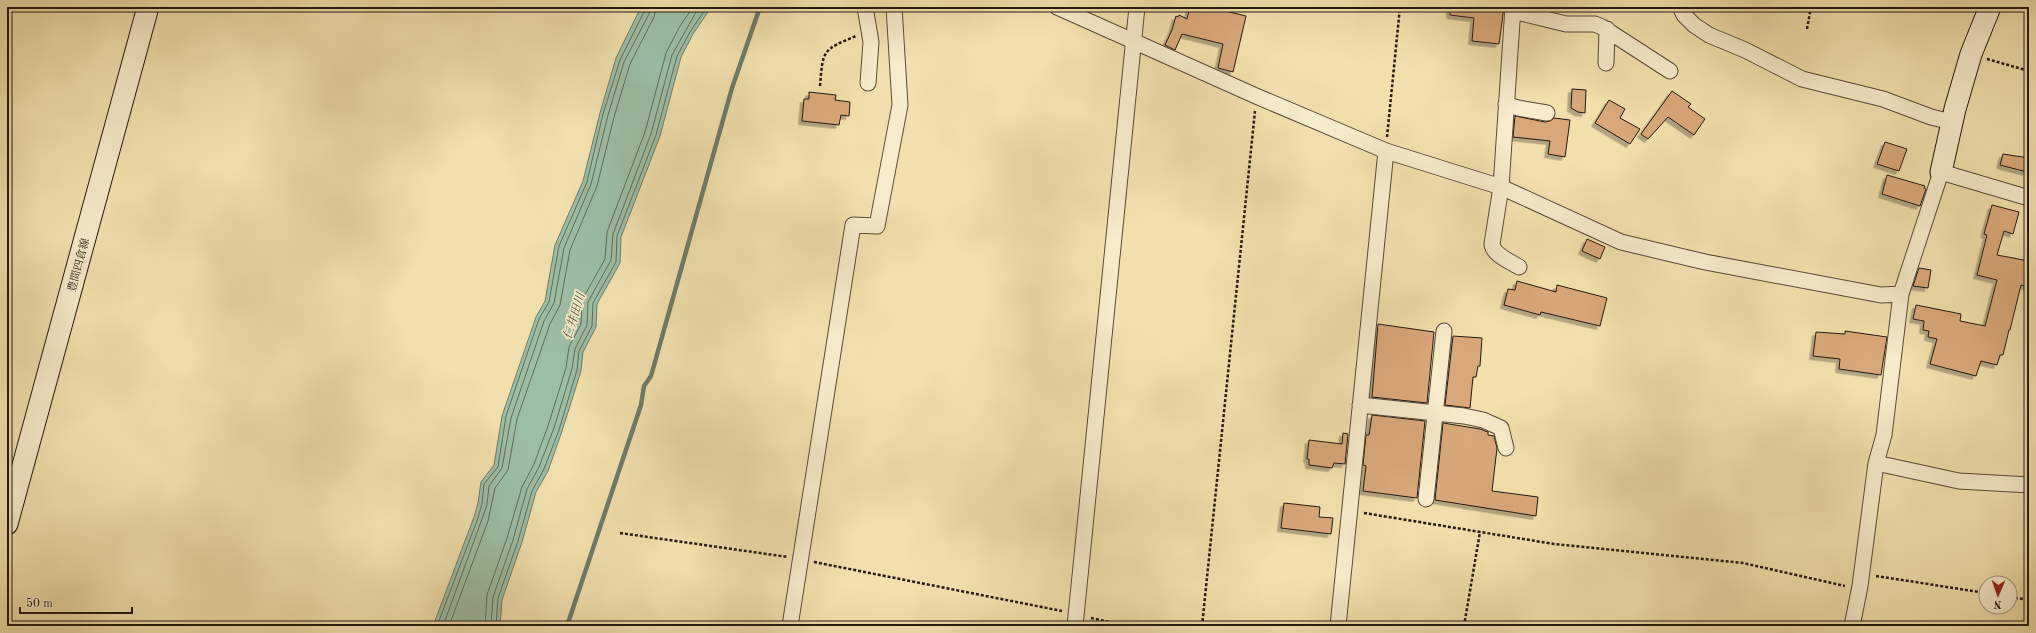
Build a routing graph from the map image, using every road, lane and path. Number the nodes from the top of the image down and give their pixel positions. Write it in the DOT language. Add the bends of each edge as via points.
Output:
graph roads {
  1 [pos="148,7"];
  2 [pos="865,7"];
  3 [pos="894,7"];
  4 [pos="1057,7"];
  5 [pos="1137,7"];
  6 [pos="1400,7"];
  7 [pos="1680,7"];
  8 [pos="1811,7"];
  9 [pos="1990,7"];
  10 [pos="1513,9"];
  11 [pos="1607,29"];
  12 [pos="1807,29"];
  13 [pos="869,31"];
  14 [pos="1133,41"];
  15 [pos="1972,54"];
  16 [pos="1606,63"];
  17 [pos="1670,71"];
  18 [pos="2029,71"];
  19 [pos="868,83"];
  20 [pos="820,86"];
  21 [pos="1256,96"];
  22 [pos="1506,104"];
  23 [pos="1547,113"];
  24 [pos="1952,122"];
  25 [pos="1386,151"];
  26 [pos="1940,172"];
  27 [pos="1501,187"];
  28 [pos="2029,198"];
  29 [pos="1519,267"];
  30 [pos="1901,294"];
  31 [pos="1444,331"];
  32 [pos="1360,405"];
  33 [pos="1435,413"];
  34 [pos="1506,448"];
  35 [pos="1876,463"];
  36 [pos="2029,484"];
  37 [pos="1426,499"];
  38 [pos="1349,511"];
  39 [pos="7,524"];
  40 [pos="1480,532"];
  41 [pos="620,533"];
  42 [pos="800,559"];
  43 [pos="1862,574"];
  44 [pos="1859,589"];
  45 [pos="1978,592"];
  46 [pos="2018,598"];
  47 [pos="2029,600"];
  48 [pos="1075,620"];
  49 [pos="790,626"];
  50 [pos="1128,626"];
  51 [pos="1202,626"];
  52 [pos="1338,626"];
  53 [pos="1464,626"];
  54 [pos="1852,626"];
  1 -- 39 [label="main road, 豊間四倉線"];
  2 -- 13 [label="street"];
  3 -- 42 [label="street" via="900,105 876,226 853,225"];
  4 -- 14 [label="street"];
  5 -- 14 [label="street"];
  6 -- 25 [label="path"];
  7 -- 24 [label="street" via="1694,26 1709,35 1802,79 1883,99"];
  8 -- 12 [label="path"];
  9 -- 15 [label="main road"];
  10 -- 11 [label="street" via="1566,24 1596,24"];
  10 -- 22 [label="street"];
  11 -- 16 [label="street"];
  11 -- 17 [label="street"];
  13 -- 19 [label="street" via="871,42"];
  13 -- 20 [label="path" via="830,47 822,58"];
  14 -- 21 [label="street"];
  14 -- 48 [label="street"];
  15 -- 18 [label="path"];
  15 -- 24 [label="main road"];
  21 -- 25 [label="street"];
  21 -- 51 [label="path"];
  22 -- 23 [label="street"];
  22 -- 27 [label="street"];
  24 -- 26 [label="main road"];
  25 -- 27 [label="street"];
  25 -- 32 [label="street"];
  26 -- 28 [label="street"];
  26 -- 30 [label="street"];
  27 -- 29 [label="street" via="1493,248"];
  27 -- 30 [label="street" via="1621,242 1721,265 1882,295"];
  30 -- 35 [label="street" via="1884,435"];
  31 -- 33 [label="street"];
  32 -- 33 [label="street"];
  32 -- 38 [label="street"];
  33 -- 34 [label="street" via="1464,416 1496,425 1501,428"];
  33 -- 37 [label="street"];
  35 -- 36 [label="street" via="1959,481"];
  35 -- 43 [label="street"];
  38 -- 40 [label="path"];
  38 -- 52 [label="street"];
  40 -- 44 [label="path" via="1554,544 1743,563"];
  40 -- 53 [label="path"];
  41 -- 42 [label="path"];
  42 -- 48 [label="path"];
  42 -- 49 [label="street"];
  43 -- 44 [label="street"];
  43 -- 45 [label="path"];
  44 -- 54 [label="street"];
  46 -- 47 [label="path"];
  48 -- 50 [label="path"];
}
